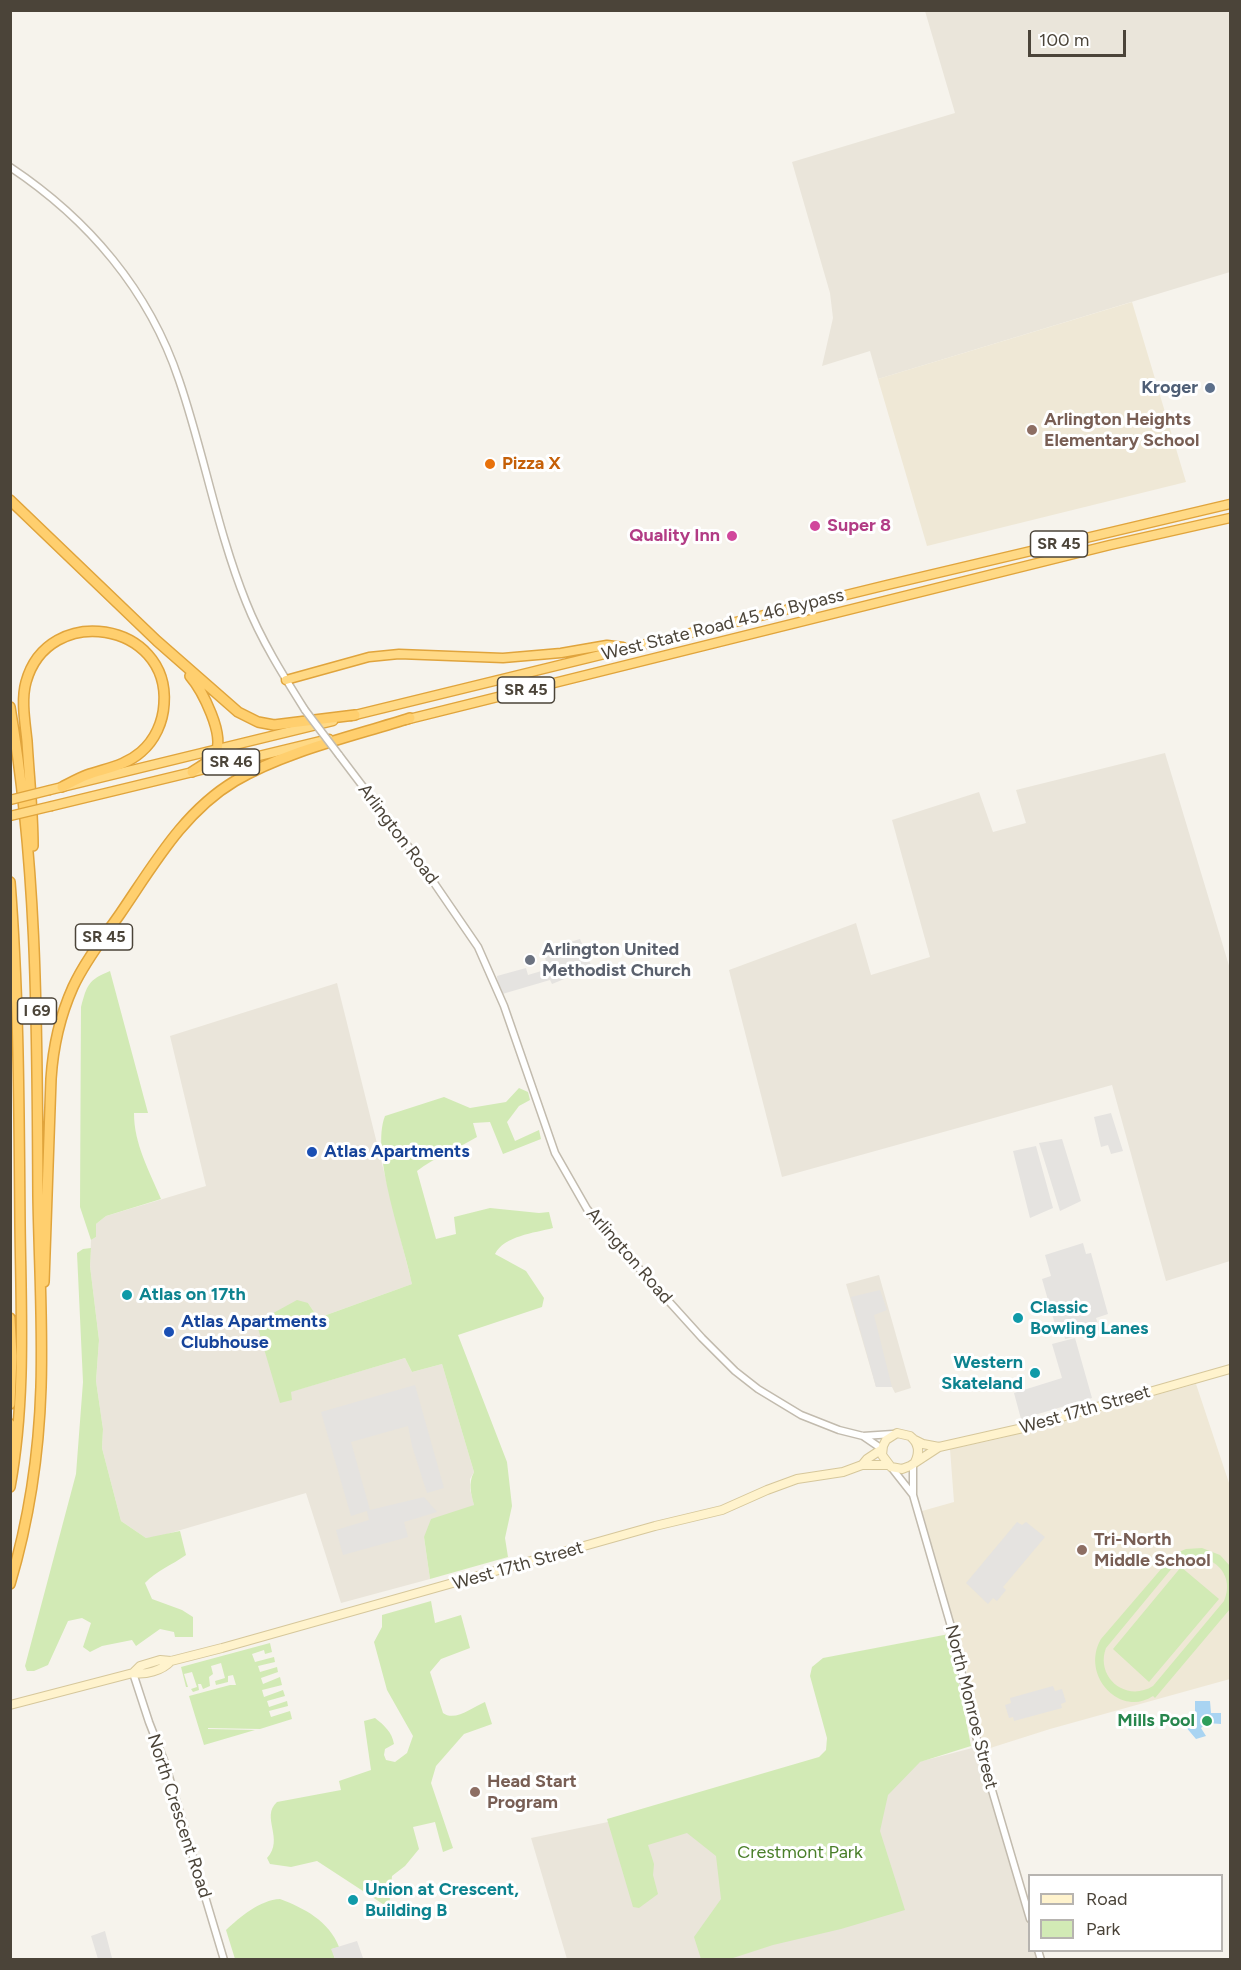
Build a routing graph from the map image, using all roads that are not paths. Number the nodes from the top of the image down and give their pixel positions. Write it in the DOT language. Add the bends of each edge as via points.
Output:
graph roads {
  1 [pos="10,167"];
  2 [pos="10,500"];
  3 [pos="1230,504"];
  4 [pos="1230,518"];
  5 [pos="1076,540"];
  6 [pos="1059,558"];
  7 [pos="787,609"];
  8 [pos="771,629"];
  9 [pos="157,641"];
  10 [pos="629,648"];
  11 [pos="286,680"];
  12 [pos="10,707"];
  13 [pos="356,715"];
  14 [pos="411,718"];
  15 [pos="217,749"];
  16 [pos="192,772"];
  17 [pos="62,787"];
  18 [pos="10,800"];
  19 [pos="10,816"];
  20 [pos="10,882"];
  21 [pos="32,902"];
  22 [pos="41,1317"];
  23 [pos="10,1318"];
  24 [pos="1230,1369"];
  25 [pos="10,1404"];
  26 [pos="10,1424"];
  27 [pos="893,1434"];
  28 [pos="863,1436"];
  29 [pos="915,1440"];
  30 [pos="939,1447"];
  31 [pos="882,1449"];
  32 [pos="15,1458"];
  33 [pos="914,1463"];
  34 [pos="862,1465"];
  35 [pos="890,1466"];
  36 [pos="10,1487"];
  37 [pos="913,1495"];
  38 [pos="10,1584"];
  39 [pos="133,1673"];
  40 [pos="10,1705"];
  41 [pos="1028,1916"];
  42 [pos="224,1959"];
  1 -- 11 [label="street, Arlington Road" via="90,232 143,301 179,379 246,603"];
  2 -- 9 [label="highway"];
  3 -- 5 [label="highway, West State Road 45 46 Bypass / SR 45"];
  4 -- 6 [label="highway, West State Road 45 46 Bypass / SR 45"];
  5 -- 6 [label="highway"];
  5 -- 7 [label="highway, West State Road 45 46 Bypass / SR 45"];
  6 -- 8 [label="highway, West State Road 45 46 Bypass / SR 45"];
  7 -- 8 [label="highway"];
  7 -- 10 [label="highway, West State Road 45 46 Bypass / SR 45"];
  8 -- 14 [label="highway, West State Road 45 46 Bypass / SR 45"];
  9 -- 13 [label="highway" via="230,706 252,719 285,725"];
  9 -- 15 [label="highway" via="203,693"];
  10 -- 11 [label="highway" via="607,645 503,658 399,654 369,657"];
  10 -- 13 [label="highway, West State Road 45 46 Bypass / SR 45"];
  11 -- 28 [label="street, Arlington Road, bridge" via="478,947 504,1006 547,1134 587,1209 666,1300 743,1377 801,1415"];
  12 -- 21 [label="highway, I 69"];
  13 -- 15 [label="highway, West State Road 45 46 Bypass / SR 45"];
  14 -- 16 [label="highway, SR 46"];
  14 -- 22 [label="highway, SR 45" via="274,762 220,791 176,832 87,962 62,1017 52,1062 47,1260"];
  15 -- 16 [label="highway" via="214,756"];
  15 -- 17 [label="highway, SR 45"];
  16 -- 19 [label="highway, SR 46, bridge"];
  17 -- 18 [label="highway, SR 45, bridge"];
  17 -- 21 [label="highway" via="129,761 150,743 160,726 165,699 159,673 143,649 118,634 94,630 64,636 41,654 26,682 24,707 33,822"];
  20 -- 32 [label="highway, I 69" via="18,1033 21,1305"];
  21 -- 22 [label="highway, I 69"];
  22 -- 38 [label="highway, I 69" via="35,1460"];
  23 -- 25 [label="highway"];
  24 -- 30 [label="main road, West 17th Street" via="1016,1430"];
  26 -- 32 [label="highway"];
  27 -- 28 [label="street, Arlington Road"];
  27 -- 29 [label="main road" via="905,1434"];
  27 -- 31 [label="main road"];
  28 -- 31 [label="street, Arlington Road"];
  29 -- 30 [label="main road, West 17th Street"];
  29 -- 33 [label="main road" via="918,1451"];
  30 -- 33 [label="main road, West 17th Street"];
  31 -- 34 [label="main road, West 17th Street"];
  31 -- 35 [label="main road"];
  32 -- 36 [label="highway, I 69"];
  33 -- 35 [label="main road" via="902,1469"];
  33 -- 37 [label="street, North Monroe Street"];
  34 -- 35 [label="main road, West 17th Street"];
  34 -- 39 [label="main road, West 17th Street" via="785,1483 722,1510 171,1661 142,1674"];
  35 -- 37 [label="street, North Monroe Street"];
  37 -- 41 [label="street, North Monroe Street"];
  39 -- 40 [label="main road, West 17th Street"];
  39 -- 42 [label="street, North Crescent Road" via="165,1763"];
}
